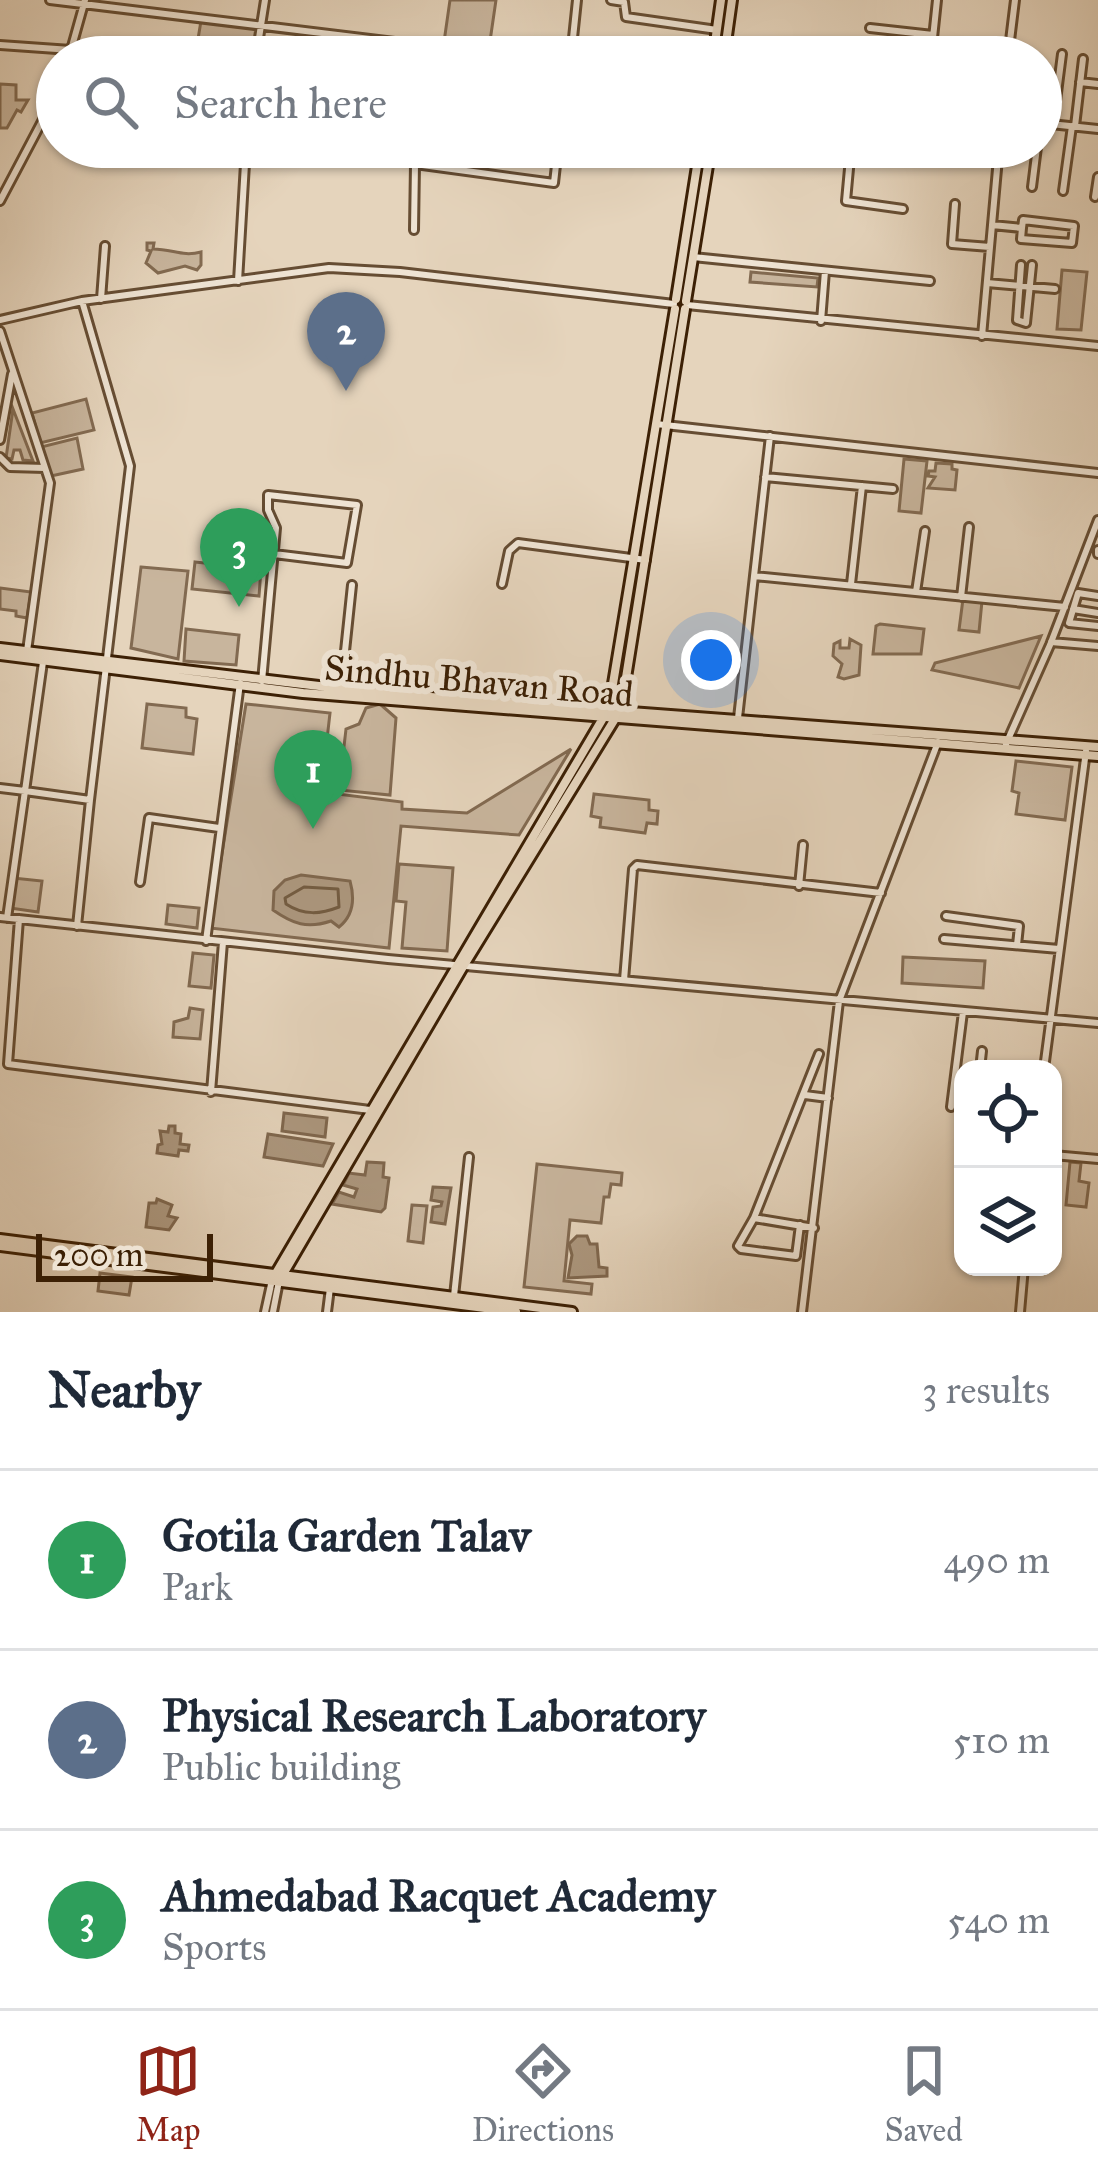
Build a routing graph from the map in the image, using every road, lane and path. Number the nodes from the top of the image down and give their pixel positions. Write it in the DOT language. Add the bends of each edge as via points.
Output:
graph roads {
  1 [pos="50,0"];
  2 [pos="265,0"];
  3 [pos="577,0"];
  4 [pos="611,0"];
  5 [pos="721,0"];
  6 [pos="732,0"];
  7 [pos="937,0"];
  8 [pos="1015,0"];
  9 [pos="84,3"];
  10 [pos="260,26"];
  11 [pos="870,28"];
  12 [pos="717,30"];
  13 [pos="933,35"];
  14 [pos="75,36"];
  15 [pos="259,36"];
  16 [pos="331,36"];
  17 [pos="573,36"];
  18 [pos="716,36"];
  19 [pos="727,36"];
  20 [pos="1011,36"];
  21 [pos="0,45"];
  22 [pos="36,50"];
  23 [pos="1083,59"];
  24 [pos="1080,82"];
  25 [pos="1098,84"];
  26 [pos="1062,125"];
  27 [pos="1073,126"];
  28 [pos="1098,128"];
  29 [pos="36,133"];
  30 [pos="245,168"];
  31 [pos="415,168"];
  32 [pos="446,168"];
  33 [pos="556,168"];
  34 [pos="697,168"];
  35 [pos="708,168"];
  36 [pos="848,168"];
  37 [pos="997,168"];
  38 [pos="1034,168"];
  39 [pos="1098,177"];
  40 [pos="1032,188"];
  41 [pos="1063,191"];
  42 [pos="1095,197"];
  43 [pos="0,201"];
  44 [pos="955,204"];
  45 [pos="903,209"];
  46 [pos="992,225"];
  47 [pos="1022,228"];
  48 [pos="414,230"];
  49 [pos="105,246"];
  50 [pos="990,247"];
  51 [pos="693,257"];
  52 [pos="1022,265"];
  53 [pos="1032,265"];
  54 [pos="826,271"];
  55 [pos="238,281"];
  56 [pos="929,281"];
  57 [pos="987,284"];
  58 [pos="1024,286"];
  59 [pos="1055,289"];
  60 [pos="101,299"];
  61 [pos="82,302"];
  62 [pos="680,304"];
  63 [pos="0,320"];
  64 [pos="821,321"];
  65 [pos="0,331"];
  66 [pos="982,337"];
  67 [pos="1025,340"];
  68 [pos="1098,346"];
  69 [pos="13,370"];
  70 [pos="662,424"];
  71 [pos="770,436"];
  72 [pos="0,440"];
  73 [pos="0,457"];
  74 [pos="45,468"];
  75 [pos="1098,473"];
  76 [pos="765,477"];
  77 [pos="862,486"];
  78 [pos="892,489"];
  79 [pos="1098,520"];
  80 [pos="969,526"];
  81 [pos="925,531"];
  82 [pos="1085,553"];
  83 [pos="1098,553"];
  84 [pos="274,554"];
  85 [pos="640,559"];
  86 [pos="754,576"];
  87 [pos="502,584"];
  88 [pos="352,585"];
  89 [pos="851,586"];
  90 [pos="916,592"];
  91 [pos="961,596"];
  92 [pos="1098,596"];
  93 [pos="1069,608"];
  94 [pos="1098,613"];
  95 [pos="1098,626"];
  96 [pos="1052,642"];
  97 [pos="1098,646"];
  98 [pos="0,651"];
  99 [pos="27,651"];
  100 [pos="44,661"];
  101 [pos="107,664"];
  102 [pos="241,681"];
  103 [pos="262,683"];
  104 [pos="341,689"];
  105 [pos="612,713"];
  106 [pos="576,715"];
  107 [pos="738,718"];
  108 [pos="938,739"];
  109 [pos="590,741"];
  110 [pos="1006,745"];
  111 [pos="1086,751"];
  112 [pos="1098,752"];
  113 [pos="0,788"];
  114 [pos="25,791"];
  115 [pos="90,800"];
  116 [pos="220,828"];
  117 [pos="803,844"];
  118 [pos="140,882"];
  119 [pos="799,886"];
  120 [pos="881,893"];
  121 [pos="946,916"];
  122 [pos="4,918"];
  123 [pos="19,920"];
  124 [pos="975,920"];
  125 [pos="77,926"];
  126 [pos="944,939"];
  127 [pos="206,941"];
  128 [pos="223,942"];
  129 [pos="974,942"];
  130 [pos="1017,945"];
  131 [pos="1060,949"];
  132 [pos="460,965"];
  133 [pos="624,981"];
  134 [pos="839,1001"];
  135 [pos="963,1012"];
  136 [pos="1050,1019"];
  137 [pos="1098,1023"];
  138 [pos="982,1051"];
  139 [pos="819,1054"];
  140 [pos="961,1060"];
  141 [pos="981,1060"];
  142 [pos="1045,1060"];
  143 [pos="211,1092"];
  144 [pos="805,1095"];
  145 [pos="828,1098"];
  146 [pos="370,1110"];
  147 [pos="1062,1155"];
  148 [pos="469,1157"];
  149 [pos="1098,1159"];
  150 [pos="754,1218"];
  151 [pos="800,1226"];
  152 [pos="814,1228"];
  153 [pos="0,1242"];
  154 [pos="1023,1276"];
  155 [pos="277,1277"];
  156 [pos="330,1288"];
  157 [pos="454,1301"];
  158 [pos="269,1312"];
  159 [pos="327,1312"];
  160 [pos="516,1312"];
  161 [pos="572,1312"];
  162 [pos="802,1312"];
  163 [pos="1020,1312"];
  1 -- 9 [label="street"];
  2 -- 10 [label="street"];
  3 -- 17 [label="street"];
  4 -- 12 [label="street" via="625,2 626,17"];
  5 -- 12 [label="main road"];
  6 -- 19 [label="main road"];
  7 -- 13 [label="street"];
  8 -- 20 [label="street"];
  9 -- 10 [label="street"];
  9 -- 14 [label="street"];
  10 -- 15 [label="street"];
  10 -- 16 [label="street"];
  11 -- 13 [label="street"];
  12 -- 18 [label="main road"];
  21 -- 22 [label="street"];
  23 -- 24 [label="street"];
  24 -- 25 [label="street"];
  24 -- 27 [label="street"];
  26 -- 27 [label="street"];
  27 -- 28 [label="street"];
  27 -- 41 [label="street"];
  29 -- 43 [label="street"];
  30 -- 55 [label="street"];
  31 -- 48 [label="street"];
  32 -- 33 [label="street" via="554,182"];
  34 -- 62 [label="main road"];
  35 -- 51 [label="main road"];
  36 -- 45 [label="street" via="846,201"];
  37 -- 46 [label="street"];
  38 -- 40 [label="street"];
  39 -- 42 [label="street"];
  44 -- 50 [label="street" via="952,244"];
  46 -- 47 [label="street"];
  46 -- 50 [label="street"];
  47 -- 47 [label="street" via="1023,220 1074,226 1072,243 1021,239"];
  49 -- 60 [label="street"];
  50 -- 57 [label="street"];
  51 -- 54 [label="street"];
  51 -- 62 [label="main road"];
  52 -- 58 [label="street"];
  53 -- 58 [label="street"];
  54 -- 56 [label="street"];
  54 -- 64 [label="street"];
  55 -- 60 [label="street"];
  55 -- 62 [label="street" via="329,268"];
  57 -- 58 [label="street"];
  57 -- 66 [label="street"];
  58 -- 59 [label="street"];
  58 -- 67 [label="street" via="1017,320 1026,322"];
  60 -- 61 [label="street"];
  61 -- 63 [label="street"];
  61 -- 101 [label="street" via="130,466"];
  62 -- 64 [label="street"];
  62 -- 70 [label="main road"];
  64 -- 66 [label="street"];
  65 -- 69 [label="street"];
  66 -- 67 [label="street"];
  67 -- 68 [label="street"];
  69 -- 72 [label="street"];
  69 -- 74 [label="street"];
  70 -- 71 [label="street"];
  70 -- 85 [label="main road"];
  71 -- 75 [label="street"];
  71 -- 76 [label="street"];
  73 -- 74 [label="street" via="10,467"];
  74 -- 99 [label="street" via="50,483"];
  76 -- 77 [label="street"];
  76 -- 86 [label="street"];
  77 -- 78 [label="street"];
  77 -- 89 [label="street"];
  79 -- 82 [label="street"];
  80 -- 91 [label="street"];
  81 -- 90 [label="street"];
  82 -- 83 [label="street"];
  82 -- 93 [label="street"];
  84 -- 84 [label="street" via="346,563 357,505 268,495"];
  84 -- 103 [label="street"];
  85 -- 87 [label="street" via="518,543"];
  85 -- 105 [label="main road"];
  86 -- 89 [label="street"];
  86 -- 107 [label="street"];
  88 -- 104 [label="street"];
  89 -- 90 [label="street"];
  90 -- 91 [label="street"];
  91 -- 93 [label="street"];
  92 -- 93 [label="street" via="1078,593"];
  93 -- 94 [label="street"];
  93 -- 95 [label="street" via="1069,622"];
  93 -- 96 [label="street"];
  96 -- 97 [label="street"];
  96 -- 110 [label="street"];
  98 -- 99 [label="main road, Sindhu Bhavan Road"];
  98 -- 100 [label="main road, Sindhu Bhavan Road"];
  99 -- 101 [label="main road, Sindhu Bhavan Road"];
  100 -- 101 [label="main road, Sindhu Bhavan Road"];
  100 -- 114 [label="street"];
  101 -- 102 [label="main road, Sindhu Bhavan Road"];
  101 -- 115 [label="street"];
  102 -- 103 [label="main road, Sindhu Bhavan Road"];
  102 -- 116 [label="street"];
  103 -- 104 [label="main road, Sindhu Bhavan Road"];
  103 -- 106 [label="main road, Sindhu Bhavan Road"];
  104 -- 105 [label="main road, Sindhu Bhavan Road"];
  105 -- 106 [label="main road, Sindhu Bhavan Road"];
  105 -- 107 [label="main road, Sindhu Bhavan Road"];
  105 -- 108 [label="main road, Sindhu Bhavan Road"];
  105 -- 109 [label="main road"];
  105 -- 132 [label="main road"];
  106 -- 109 [label="main road"];
  107 -- 108 [label="main road, Sindhu Bhavan Road"];
  108 -- 110 [label="main road, Sindhu Bhavan Road"];
  108 -- 120 [label="street"];
  109 -- 132 [label="main road"];
  110 -- 111 [label="main road, Sindhu Bhavan Road"];
  111 -- 112 [label="main road, Sindhu Bhavan Road"];
  111 -- 131 [label="street"];
  113 -- 114 [label="street"];
  114 -- 115 [label="street"];
  114 -- 122 [label="street"];
  115 -- 125 [label="street"];
  116 -- 118 [label="street" via="149,818"];
  116 -- 127 [label="street"];
  117 -- 119 [label="street"];
  119 -- 120 [label="street"];
  119 -- 133 [label="street" via="637,865"];
  120 -- 134 [label="street"];
  121 -- 124 [label="street"];
  122 -- 123 [label="street"];
  123 -- 125 [label="street"];
  123 -- 143 [label="street" via="8,1064"];
  124 -- 129 [label="street"];
  124 -- 130 [label="street" via="1018,926"];
  125 -- 127 [label="street"];
  126 -- 129 [label="street"];
  127 -- 128 [label="street"];
  128 -- 132 [label="street"];
  128 -- 143 [label="street"];
  129 -- 130 [label="street"];
  130 -- 131 [label="street"];
  131 -- 136 [label="street"];
  132 -- 133 [label="street"];
  132 -- 146 [label="main road"];
  132 -- 155 [label="main road"];
  133 -- 134 [label="street"];
  134 -- 135 [label="street"];
  134 -- 145 [label="street"];
  135 -- 136 [label="street"];
  135 -- 140 [label="street"];
  136 -- 137 [label="street"];
  136 -- 142 [label="street"];
  138 -- 141 [label="street"];
  139 -- 144 [label="street"];
  143 -- 146 [label="street"];
  144 -- 145 [label="street"];
  144 -- 150 [label="street"];
  145 -- 152 [label="street"];
  146 -- 155 [label="main road"];
  147 -- 149 [label="street"];
  148 -- 157 [label="street"];
  150 -- 151 [label="street"];
  150 -- 151 [label="street" via="741,1249 796,1256"];
  151 -- 152 [label="street"];
  152 -- 162 [label="street"];
  153 -- 155 [label="main road"];
  154 -- 163 [label="street"];
  155 -- 156 [label="main road"];
  155 -- 157 [label="main road"];
  155 -- 158 [label="street"];
  156 -- 157 [label="main road"];
  156 -- 159 [label="street"];
  157 -- 160 [label="main road"];
  157 -- 161 [label="main road"];
}
